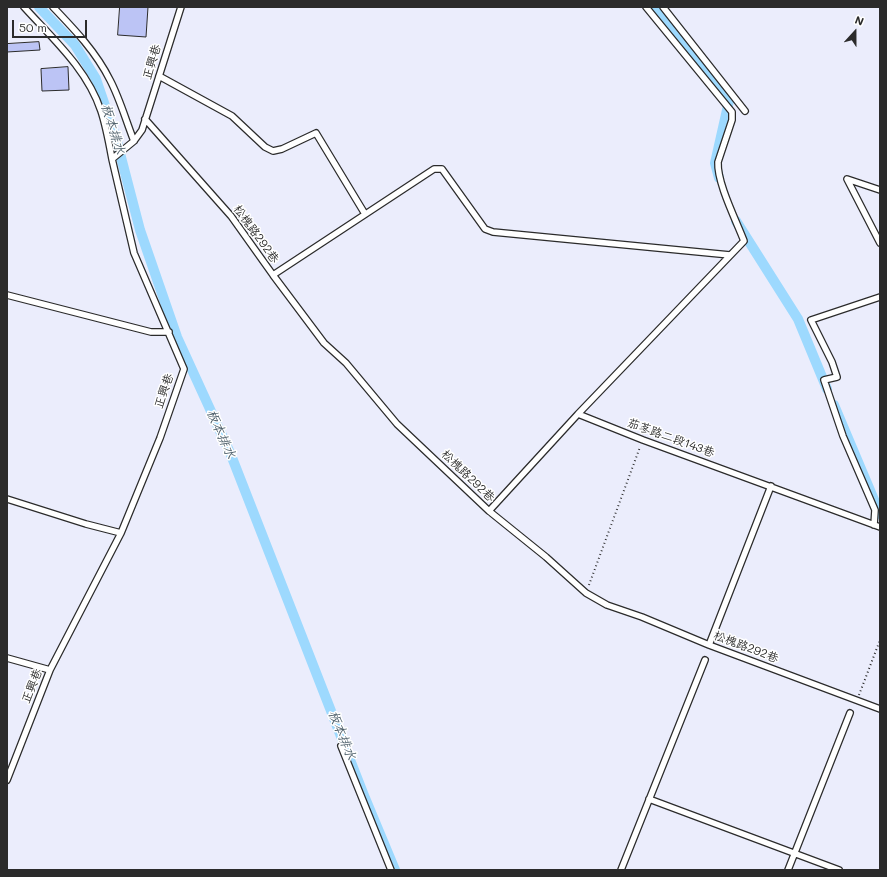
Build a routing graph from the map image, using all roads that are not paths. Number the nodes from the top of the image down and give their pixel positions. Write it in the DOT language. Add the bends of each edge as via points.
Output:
graph roads {
  1 [pos="24,7"];
  2 [pos="53,7"];
  3 [pos="181,7"];
  4 [pos="646,7"];
  5 [pos="663,7"];
  6 [pos="159,76"];
  7 [pos="745,111"];
  8 [pos="146,119"];
  9 [pos="134,141"];
  10 [pos="114,157"];
  11 [pos="880,190"];
  12 [pos="365,214"];
  13 [pos="880,243"];
  14 [pos="730,255"];
  15 [pos="273,275"];
  16 [pos="7,295"];
  17 [pos="880,297"];
  18 [pos="169,332"];
  19 [pos="578,414"];
  20 [pos="771,486"];
  21 [pos="7,499"];
  22 [pos="489,511"];
  23 [pos="874,525"];
  24 [pos="880,527"];
  25 [pos="121,533"];
  26 [pos="709,645"];
  27 [pos="7,658"];
  28 [pos="705,660"];
  29 [pos="50,670"];
  30 [pos="880,709"];
  31 [pos="850,713"];
  32 [pos="341,746"];
  33 [pos="7,780"];
  34 [pos="650,799"];
  35 [pos="795,853"];
  36 [pos="391,870"];
  37 [pos="621,870"];
  38 [pos="788,870"];
  39 [pos="839,870"];
  1 -- 10 [label="lane" via="68,54 85,78 102,112"];
  2 -- 9 [label="lane" via="88,45 105,71 116,91"];
  3 -- 6 [label="lane, 正興巷"];
  4 -- 14 [label="lane" via="732,112 718,168 744,241"];
  5 -- 7 [label="lane"];
  6 -- 8 [label="lane, 正興巷"];
  6 -- 12 [label="lane" via="232,116 265,147 274,151 316,134"];
  8 -- 9 [label="lane, 正興巷"];
  8 -- 15 [label="lane, 松槐路292巷" via="231,216"];
  9 -- 10 [label="lane, 正興巷"];
  10 -- 18 [label="lane, 正興巷" via="134,253"];
  11 -- 13 [label="lane" via="847,179"];
  12 -- 14 [label="lane" via="434,169 442,169 485,229 493,232"];
  12 -- 15 [label="lane"];
  14 -- 19 [label="lane"];
  15 -- 22 [label="lane, 松槐路292巷" via="324,343 346,363 397,424"];
  16 -- 18 [label="lane" via="151,332"];
  17 -- 23 [label="lane" via="810,320 837,377 824,380 843,436 875,510"];
  18 -- 25 [label="lane, 正興巷" via="184,369 160,438"];
  19 -- 20 [label="lane, 茄苳路二段143巷"];
  19 -- 22 [label="lane"];
  20 -- 23 [label="lane, 茄苳路二段143巷"];
  20 -- 26 [label="lane"];
  21 -- 25 [label="lane"];
  22 -- 26 [label="lane, 松槐路292巷" via="586,593 607,605"];
  23 -- 24 [label="lane, 茄苳路二段143巷"];
  25 -- 29 [label="lane, 正興巷"];
  26 -- 30 [label="lane, 松槐路292巷"];
  27 -- 29 [label="lane"];
  28 -- 34 [label="lane"];
  29 -- 33 [label="lane, 正興巷"];
  31 -- 35 [label="lane"];
  32 -- 36 [label="lane"];
  34 -- 35 [label="lane"];
  34 -- 37 [label="lane"];
  35 -- 38 [label="lane"];
  35 -- 39 [label="lane"];
}
